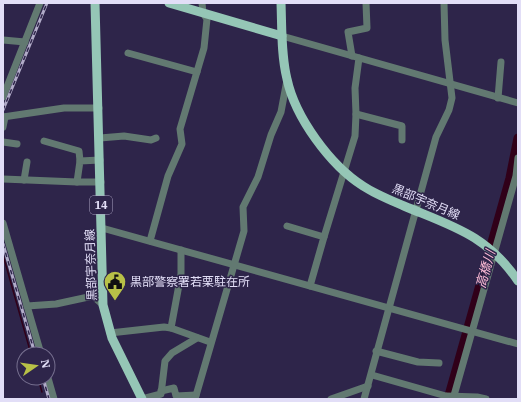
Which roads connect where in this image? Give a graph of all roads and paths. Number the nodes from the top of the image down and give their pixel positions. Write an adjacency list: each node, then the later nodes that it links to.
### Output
1 (40, 3): 11 (street)
2 (95, 3): 21 (main road, 黒部宇奈月線 / 14)
3 (169, 3): 8 (main road)
4 (202, 3): 8 (street)
5 (281, 3): 9 (main road, 黒部宇奈月線)
6 (366, 3): 13 (street)
7 (444, 3): 17 (street)
8 (203, 13): 9 (main road); 15 (street)
9 (282, 36): 13 (street); 16 (main road, 黒部宇奈月線)
10 (3, 40): 11 (street)
11 (25, 42): 18 (street)
12 (128, 53): 15 (street)
13 (356, 57): 17 (street); 22 (street)
14 (502, 62): 19 (street)
15 (197, 72): 45 (street)
16 (287, 80): 35 (main road, 黒部宇奈月線); 48 (street)
17 (451, 84): 19 (street); 40 (street)
18 (3, 96)
19 (498, 98): 20 (street)
20 (518, 103)
21 (99, 108): 23 (street); 25 (main road, 黒部宇奈月線 / 14)
22 (356, 114): 27 (street); 35 (street)
23 (4, 117): 24 (street)
24 (3, 127)
25 (100, 138): 26 (street); 32 (main road, 黒部宇奈月線 / 14)
26 (156, 138)
27 (402, 140)
28 (44, 141): 33 (street)
29 (3, 142): 30 (street)
30 (17, 144)
31 (518, 158): 47 (street)
32 (100, 160): 33 (street); 39 (main road, 黒部宇奈月線 / 14)
33 (80, 161): 38 (street)
34 (26, 162): 37 (street)
35 (344, 172): 40 (main road, 黒部宇奈月線); 44 (street)
36 (3, 179): 37 (street)
37 (24, 180): 38 (street)
38 (77, 182): 39 (street)
39 (101, 182): 43 (main road, 黒部宇奈月線 / 14)
40 (415, 210): 47 (main road, 黒部宇奈月線); 53 (street)
41 (3, 223): 52 (street)
42 (287, 226): 44 (street)
43 (102, 228): 45 (street); 51 (main road, 黒部宇奈月線 / 14)
44 (324, 237): 50 (street)
45 (150, 241): 46 (street)
46 (181, 250): 48 (street); 54 (street)
47 (494, 253): 49 (main road, 黒部宇奈月線); 55 (street)
48 (233, 264): 50 (street); 58 (street)
49 (518, 282)
50 (310, 286): 53 (street)
51 (103, 303): 52 (street); 56 (main road, 黒部宇奈月線 / 14)
52 (27, 306): 60 (street)
53 (388, 307): 55 (street); 61 (street)
54 (171, 328): 56 (street); 57 (street)
55 (472, 330): 59 (street); 68 (street)
56 (110, 333): 70 (main road, 黒部宇奈月線 / 14)
57 (197, 338): 58 (street); 66 (street)
58 (210, 342): 67 (street)
59 (518, 344)
60 (39, 346)
61 (376, 351): 62 (street); 63 (street)
62 (439, 363)
63 (372, 376): 65 (street); 68 (street)
64 (50, 386): 69 (street)
65 (368, 386): 71 (street); 72 (street)
66 (161, 391): 67 (street); 70 (street)
67 (195, 397)
68 (453, 398): 73 (street)
69 (54, 399)
70 (142, 399)
71 (331, 399)
72 (364, 399)
73 (486, 399)

